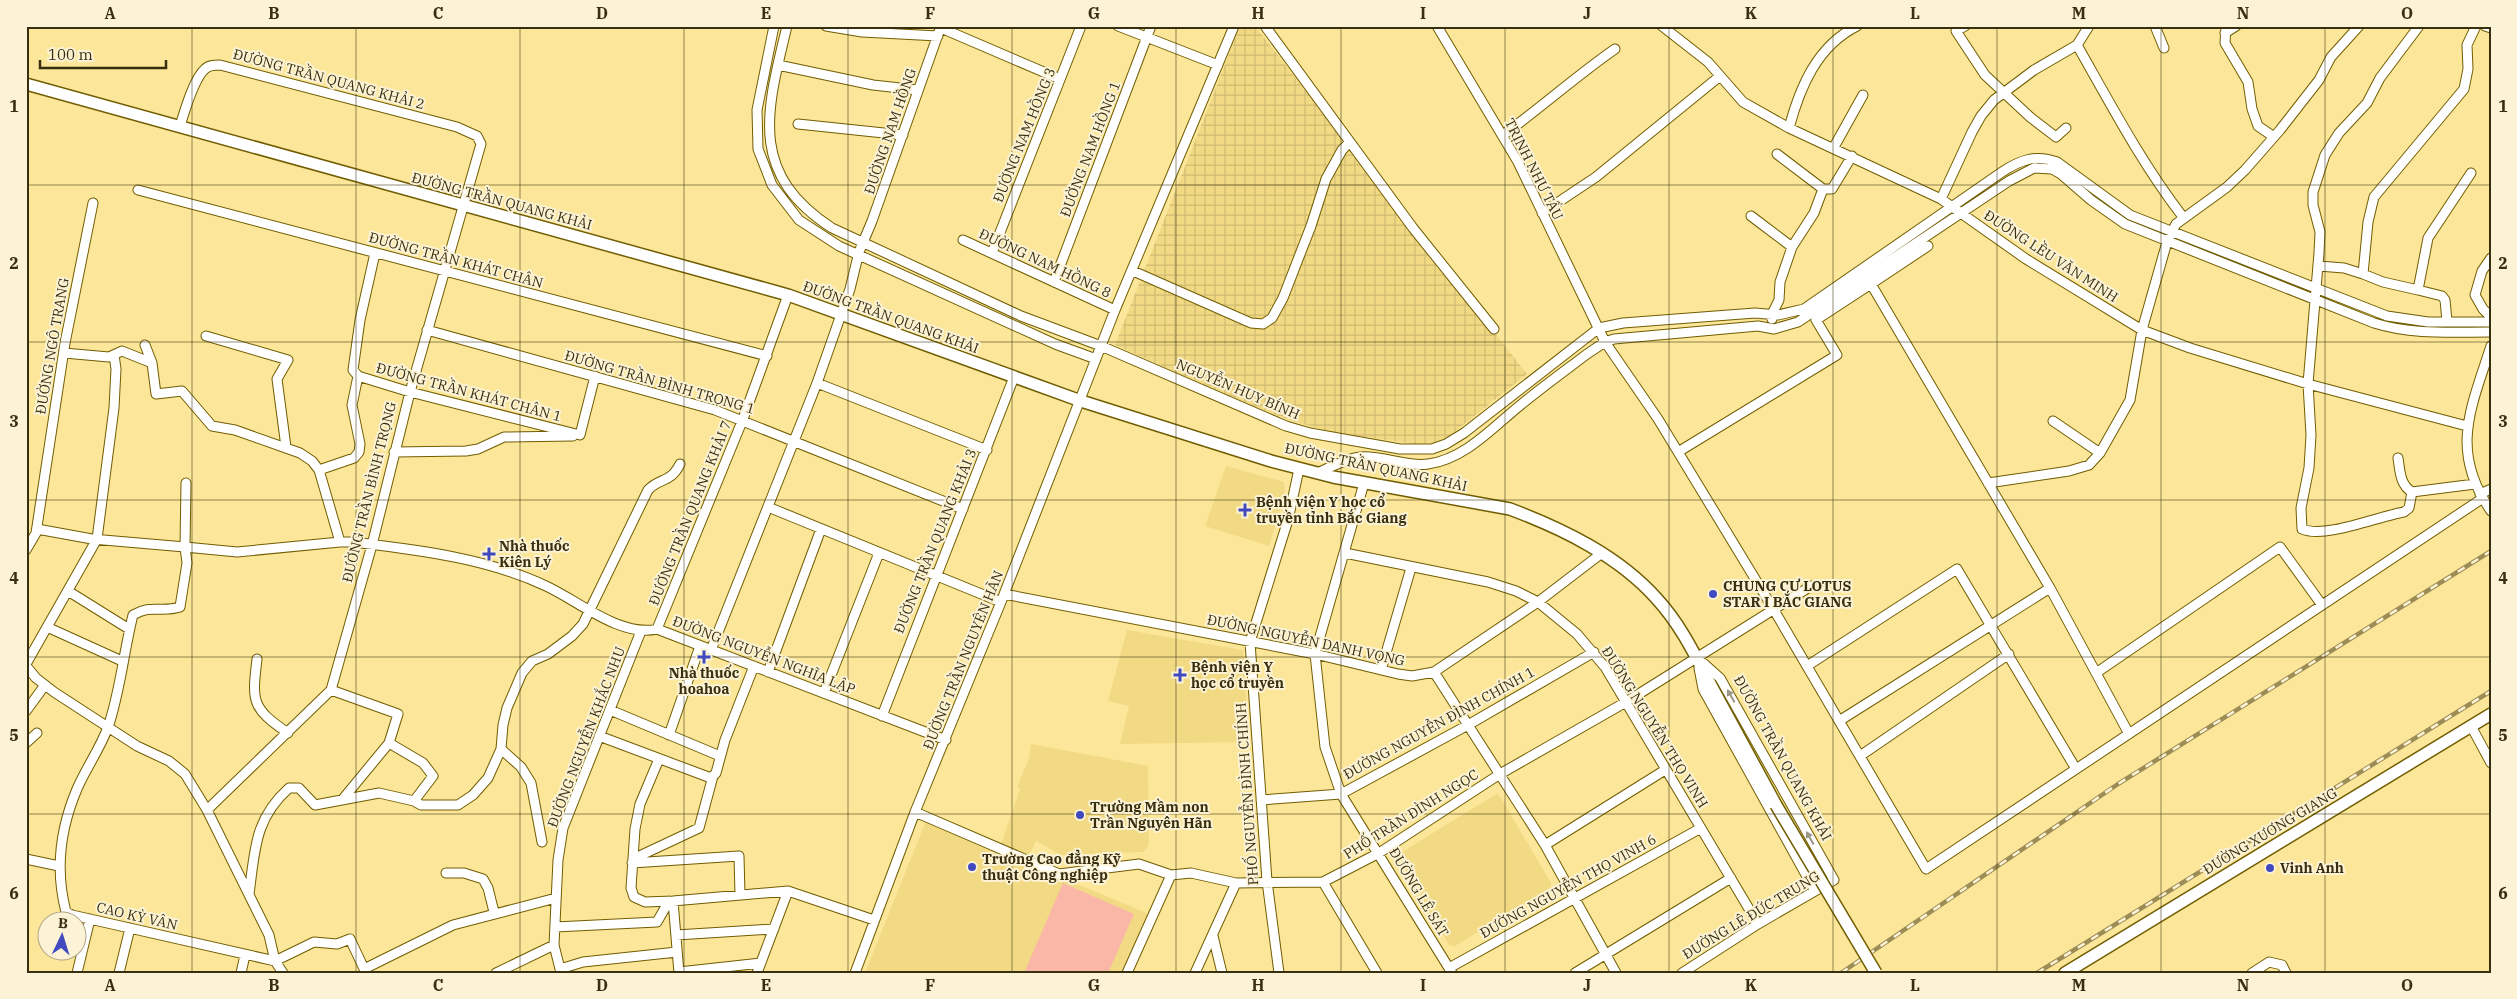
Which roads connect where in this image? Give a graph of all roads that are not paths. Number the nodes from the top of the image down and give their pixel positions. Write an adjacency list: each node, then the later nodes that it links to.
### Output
1 (774, 26): 61 (street)
2 (786, 26): 27 (street)
3 (826, 26): 21 (street)
4 (1081, 26): 30 (street, ĐƯỜNG NAM HỒNG 3)
5 (1118, 26): 23 (street)
6 (1151, 26): 23 (street, ĐƯỜNG NAM HỒNG 1)
7 (1234, 26): 28 (street, ĐƯỜNG TRẦN NGUYÊN HÃN)
8 (1265, 26): 43 (street)
9 (1437, 26): 40 (street, TRỊNH NHƯ TẤU)
10 (1662, 26): 29 (street, ĐƯỜNG LỀU VĂN MINH)
11 (1858, 26): 37 (street)
12 (1965, 26): 33 (street)
13 (2089, 26): 24 (street)
14 (2155, 26): 25 (street)
15 (2236, 26): 22 (street)
16 (2359, 26): 42 (street)
17 (2419, 26): 71 (street)
18 (2476, 26): 74 (street)
19 (2485, 26): 20 (street)
20 (2491, 28)
21 (940, 30): 30 (street); 32 (street, ĐƯỜNG NAM HỒNG)
22 (2225, 30): 42 (street)
23 (1146, 38): 28 (street); 76 (street, ĐƯỜNG NAM HỒNG 1)
24 (2077, 45): 33 (street); 59 (street)
25 (2164, 48)
26 (1615, 50): 40 (street)
27 (778, 65): 32 (street); 60 (street)
28 (1218, 65): 73 (street, ĐƯỜNG TRẦN NGUYÊN HÃN)
29 (1720, 76): 37 (street, ĐƯỜNG LỀU VĂN MINH); 56 (street)
30 (1060, 79): 69 (street, ĐƯỜNG NAM HỒNG 3)
31 (26, 84): 36 (main road, ĐƯỜNG TRẦN QUANG KHẢI)
32 (918, 90): 39 (street, ĐƯỜNG NAM HỒNG)
33 (2002, 93): 38 (street); 52 (street)
34 (1863, 95): 44 (street)
35 (798, 124): 39 (street)
36 (180, 126): 41 (street, ĐƯỜNG TRẦN QUANG KHẢI 2); 54 (main road, ĐƯỜNG TRẦN QUANG KHẢI)
37 (1789, 128): 44 (street, ĐƯỜNG LỀU VĂN MINH)
38 (2066, 128)
39 (903, 135): 67 (street, ĐƯỜNG NAM HỒNG)
40 (1503, 135): 56 (street, TRỊNH NHƯ TẤU)
41 (477, 136): 54 (street, ĐƯỜNG TRẦN BÌNH TRỌNG)
42 (2274, 137): 59 (street)
43 (1350, 142): 73 (street); 91 (street)
44 (1834, 148): 46 (street, ĐƯỜNG LỀU VĂN MINH)
45 (1777, 154): 49 (street)
46 (1852, 156): 49 (street); 52 (street, ĐƯỜNG LỀU VĂN MINH)
47 (2471, 174): 79 (street)
48 (2088, 184): 51 (street); 55 (street); 62 (street)
49 (1823, 189): 66 (street)
50 (138, 190): 68 (street, ĐƯỜNG TRẦN KHÁT CHÂN)
51 (2082, 192): 57 (street); 64 (street)
52 (1941, 199): 55 (street, ĐƯỜNG LỀU VĂN MINH)
53 (93, 203): 99 (street, ĐƯỜNG NGÔ TRANG)
54 (461, 206): 72 (street, ĐƯỜNG TRẦN BÌNH TRỌNG); 81 (main road, ĐƯỜNG TRẦN QUANG KHẢI)
55 (1951, 206): 57 (street, ĐƯỜNG LỀU VĂN MINH); 85 (street)
56 (1542, 213): 89 (street, TRỊNH NHƯ TẤU)
57 (1962, 213): 90 (street); 93 (street, ĐƯỜNG LỀU VĂN MINH)
58 (1751, 216): 66 (street)
59 (2183, 217): 62 (street)
60 (817, 219): 61 (street); 67 (street)
61 (811, 229): 67 (street)
62 (2172, 231): 64 (street); 75 (street)
63 (963, 240): 69 (street, ĐƯỜNG NAM HỒNG 8)
64 (2167, 242): 78 (street); 93 (street)
65 (1928, 246): 77 (street)
66 (1792, 247): 85 (street)
67 (861, 248): 84 (street, ĐƯỜNG NAM HỒNG); 100 (street); 100 (street)
68 (375, 253): 72 (street, ĐƯỜNG TRẦN KHÁT CHÂN); 104 (street, ĐƯỜNG TRẦN KHÁT CHÂN 1)
69 (992, 253): 76 (street, ĐƯỜNG NAM HỒNG 8)
70 (2490, 257): 86 (street)
71 (2319, 266): 74 (street); 80 (street)
72 (445, 271): 92 (street, ĐƯỜNG TRẦN BÌNH TRỌNG); 102 (street, ĐƯỜNG TRẦN KHÁT CHÂN)
73 (1133, 271): 83 (street, ĐƯỜNG TRẦN NGUYÊN HÃN)
74 (2363, 274): 79 (street)
75 (2289, 278): 78 (street); 80 (street)
76 (1054, 282): 83 (street, ĐƯỜNG NAM HỒNG 8)
77 (1871, 284): 119 (street); 128 (street)
78 (2286, 288): 82 (street)
79 (2418, 290): 87 (street)
80 (2317, 291): 82 (street); 87 (street)
81 (788, 295): 84 (main road, ĐƯỜNG TRẦN QUANG KHẢI); 102 (street, ĐƯỜNG TRẦN QUANG KHẢI 7)
82 (2315, 301): 94 (street); 108 (street)
83 (1115, 310): 100 (street, ĐƯỜNG TRẦN NGUYÊN HÃN)
84 (842, 313): 106 (main road, ĐƯỜNG TRẦN QUANG KHẢI); 107 (street, ĐƯỜNG NAM HỒNG)
85 (1771, 316): 89 (street); 90 (street)
86 (2491, 317)
87 (2448, 321): 88 (street)
88 (2491, 322)
89 (1599, 328): 96 (street, TRỊNH NHƯ TẤU); 100 (street, NGUYỄN HUY BÍNH)
90 (1774, 328): 96 (street)
91 (1494, 329)
92 (427, 330): 105 (street, ĐƯỜNG TRẦN BÌNH TRỌNG 1); 109 (street, ĐƯỜNG TRẦN BÌNH TRỌNG)
93 (2142, 330): 108 (street, ĐƯỜNG LỀU VĂN MINH); 120 (street)
94 (2491, 332)
95 (206, 336): 116 (street)
96 (1605, 342): 119 (street, TRỊNH NHƯ TẤU); 125 (street)
97 (145, 345): 103 (street)
98 (2491, 346): 113 (street)
99 (64, 353): 101 (street); 136 (street, ĐƯỜNG NGÔ TRANG)
100 (1099, 353): 110 (street, ĐƯỜNG TRẦN NGUYÊN HÃN)
101 (114, 355): 103 (street); 138 (street)
102 (767, 356): 111 (street, ĐƯỜNG TRẦN QUANG KHẢI 7)
103 (152, 363): 116 (street)
104 (358, 376): 109 (street, ĐƯỜNG TRẦN KHÁT CHÂN 1); 124 (street)
105 (595, 376): 111 (street, ĐƯỜNG TRẦN BÌNH TRỌNG 1); 114 (street)
106 (1014, 377): 110 (main road, ĐƯỜNG TRẦN QUANG KHẢI); 117 (street, ĐƯỜNG TRẦN QUANG KHẢI 3)
107 (817, 384): 115 (street, ĐƯỜNG NAM HỒNG); 117 (street)
108 (2308, 384): 113 (street, ĐƯỜNG LỀU VĂN MINH); 131 (street)
109 (410, 392): 114 (street, ĐƯỜNG TRẦN KHÁT CHÂN 1); 118 (street, ĐƯỜNG TRẦN BÌNH TRỌNG)
110 (1081, 401): 123 (main road, ĐƯỜNG TRẦN QUANG KHẢI); 151 (street, ĐƯỜNG TRẦN NGUYÊN HÃN)
111 (743, 419): 115 (street, ĐƯỜNG TRẦN BÌNH TRỌNG 1); 159 (street, ĐƯỜNG TRẦN QUANG KHẢI 7)
112 (2053, 421): 120 (street)
113 (2467, 426): 129 (street)
114 (580, 435): 118 (street)
115 (796, 440): 133 (street, ĐƯỜNG NAM HỒNG); 134 (street, ĐƯỜNG TRẦN BÌNH TRỌNG 1)
116 (286, 447): 124 (street)
117 (987, 450): 134 (street, ĐƯỜNG TRẦN QUANG KHẢI 3)
118 (394, 452): 140 (street, ĐƯỜNG TRẦN BÌNH TRỌNG)
119 (1678, 452): 154 (street, TRỊNH NHƯ TẤU)
120 (2100, 453): 128 (street)
121 (2398, 458): 131 (street)
122 (680, 464): 155 (street)
123 (1299, 469): 125 (main road, ĐƯỜNG TRẦN QUANG KHẢI); 161 (street, PHỐ NGUYỄN ĐÌNH CHÍNH)
124 (319, 470): 139 (street)
125 (1317, 473): 127 (main road, ĐƯỜNG TRẦN QUANG KHẢI)
126 (186, 483): 141 (street)
127 (1364, 483): 144 (street, ĐƯỜNG LÊ SÁT); 145 (main road, ĐƯỜNG TRẦN QUANG KHẢI)
128 (1988, 483): 149 (street)
129 (2474, 484): 131 (street); 132 (street)
130 (2491, 489): 132 (street)
131 (2412, 492)
132 (2481, 496): 135 (street); 153 (street)
133 (768, 507): 137 (street, ĐƯỜNG NGUYỄN DANH VỌNG); 163 (street, ĐƯỜNG NAM HỒNG)
134 (963, 509): 147 (street, ĐƯỜNG TRẦN QUANG KHẢI 3)
135 (2491, 511)
136 (37, 529): 138 (street, ĐƯỜNG NGUYỄN NGHĨA LẬP); 142 (street, ĐƯỜNG NGÔ TRANG)
137 (821, 529): 143 (street, ĐƯỜNG NGUYỄN DANH VỌNG); 174 (street)
138 (97, 539): 141 (street, ĐƯỜNG NGUYỄN NGHĨA LẬP); 150 (street)
139 (340, 542): 140 (street, ĐƯỜNG NGUYỄN NGHĨA LẬP); 141 (street, ĐƯỜNG NGUYỄN NGHĨA LẬP)
140 (372, 545): 155 (street, ĐƯỜNG NGUYỄN NGHĨA LẬP); 178 (street, ĐƯỜNG TRẦN BÌNH TRỌNG)
141 (185, 547): 158 (street, CAO KỲ VÂN)
142 (26, 550)
143 (879, 553): 147 (street, ĐƯỜNG NGUYỄN DANH VỌNG); 179 (street)
144 (1345, 553): 146 (street, ĐƯỜNG NGUYỄN THỌ VINH); 165 (street, ĐƯỜNG LÊ SÁT)
145 (1602, 553): 152 (street); 167 (main road, ĐƯỜNG TRẦN QUANG KHẢI)
146 (1411, 568): 152 (street, ĐƯỜNG NGUYỄN THỌ VINH); 173 (street)
147 (935, 576): 151 (street, ĐƯỜNG NGUYỄN DANH VỌNG); 184 (street, ĐƯỜNG TRẦN QUANG KHẢI 3)
148 (1811, 586): 154 (street, PHỐ TRẦN ĐÌNH NGỌC)
149 (2050, 588): 156 (street); 176 (street)
150 (68, 591): 157 (street); 158 (street)
151 (1003, 598): 161 (street, ĐƯỜNG NGUYỄN DANH VỌNG); 194 (street, ĐƯỜNG TRẦN NGUYÊN HÃN)
152 (1538, 602): 164 (street, ĐƯỜNG NGUYỄN THỌ VINH); 175 (street)
153 (2322, 605): 176 (street); 192 (street)
154 (1774, 610): 167 (street, PHỐ TRẦN ĐÌNH NGỌC); 172 (street, TRỊNH NHƯ TẤU)
155 (591, 611): 160 (street, ĐƯỜNG NGUYỄN NGHĨA LẬP); 197 (street)
156 (1992, 624): 166 (street); 172 (street); 185 (street)
157 (47, 627): 169 (street); 170 (street)
158 (130, 629): 169 (street, CAO KỲ VÂN)
159 (657, 629): 160 (street, ĐƯỜNG NGUYỄN NGHĨA LẬP); 162 (street, ĐƯỜNG NGUYỄN NGHĨA LẬP)
160 (641, 631): 181 (street, ĐƯỜNG NGUYỄN KHẮC NHU)
161 (1250, 642): 165 (street, ĐƯỜNG NGUYỄN DANH VỌNG); 208 (street, PHỐ NGUYỄN ĐÌNH CHÍNH)
162 (700, 646): 163 (street, ĐƯỜNG NGUYỄN NGHĨA LẬP); 191 (street)
163 (711, 650): 171 (street, ĐƯỜNG NGUYỄN NGHĨA LẬP)
164 (1594, 652): 180 (street, ĐƯỜNG NGUYỄN THỌ VINH); 186 (street, ĐƯỜNG NGUYỄN ĐÌNH CHÍNH 1)
165 (1315, 654): 173 (street, ĐƯỜNG NGUYỄN DANH VỌNG); 206 (street, ĐƯỜNG LÊ SÁT)
166 (2009, 654): 199 (street); 202 (street)
167 (1696, 658): 180 (street, PHỐ TRẦN ĐÌNH NGỌC); 222 (street, ĐƯỜNG TRẦN QUANG KHẢI, one-way to 167); 227 (street, ĐƯỜNG TRẦN QUANG KHẢI); 267 (main road, bridge)
168 (258, 659): 190 (street)
169 (122, 661): 188 (street, CAO KỲ VÂN)
170 (26, 665): 177 (street)
171 (754, 666): 174 (street, ĐƯỜNG NGUYỄN NGHĨA LẬP); 198 (street)
172 (1807, 666): 185 (street, TRỊNH NHƯ TẤU)
173 (1381, 670): 175 (street, ĐƯỜNG NGUYỄN DANH VỌNG)
174 (768, 672): 179 (street, ĐƯỜNG NGUYỄN NGHĨA LẬP)
175 (1434, 672): 186 (street)
176 (2096, 673): 192 (street)
177 (45, 685): 182 (street); 188 (street)
178 (331, 690): 190 (street, ĐƯỜNG TRẦN BÌNH TRỌNG); 196 (street)
179 (824, 693): 184 (street, ĐƯỜNG NGUYỄN NGHĨA LẬP)
180 (1626, 702): 203 (street, ĐƯỜNG NGUYỄN THỌ VINH); 204 (street, PHỐ TRẦN ĐÌNH NGỌC)
181 (610, 710): 191 (street); 193 (street, ĐƯỜNG NGUYỄN KHẮC NHU)
182 (26, 711)
183 (2491, 714): 187 (main road, ĐƯỜNG XƯƠNG GIANG)
184 (882, 716): 194 (street, ĐƯỜNG NGUYỄN NGHĨA LẬP)
185 (1839, 720): 199 (street, TRỊNH NHƯ TẤU)
186 (1468, 725): 204 (street); 206 (street, ĐƯỜNG NGUYỄN ĐÌNH CHÍNH 1)
187 (2471, 726): 201 (street); 268 (main road, ĐƯỜNG XƯƠNG GIANG)
188 (108, 727): 210 (street); 218 (street, CAO KỲ VÂN)
189 (37, 733): 195 (street)
190 (288, 733): 210 (street, ĐƯỜNG TRẦN BÌNH TRỌNG)
191 (669, 734): 198 (street)
192 (2129, 734): 202 (street)
193 (599, 736): 200 (street); 230 (street, ĐƯỜNG NGUYỄN KHẮC NHU)
194 (946, 740): 211 (street, ĐƯỜNG TRẦN NGUYÊN HÃN)
195 (26, 743)
196 (389, 743): 207 (street); 209 (street)
197 (501, 749): 209 (street); 213 (street)
198 (720, 756): 205 (street)
199 (1860, 756): 202 (street, TRỊNH NHƯ TẤU)
200 (659, 759): 205 (street); 217 (street)
201 (2491, 762)
202 (2076, 769)
203 (1665, 770): 212 (street, ĐƯỜNG NGUYỄN THỌ VINH); 214 (street)
204 (1500, 774): 214 (street); 215 (street, PHỐ TRẦN ĐÌNH NGỌC)
205 (713, 776): 217 (street)
206 (1341, 794): 208 (street, ĐƯỜNG NGUYỄN ĐÌNH CHÍNH 1); 215 (street, ĐƯỜNG LÊ SÁT)
207 (342, 800): 209 (street); 228 (street)
208 (1261, 800): 223 (street, PHỐ NGUYỄN ĐÌNH CHÍNH)
209 (414, 801)
210 (206, 810): 228 (street)
211 (915, 812): 220 (street, PHỐ TRẦN ĐÌNH NGỌC); 235 (street, ĐƯỜNG TRẦN NGUYÊN HÃN)
212 (1701, 828): 221 (street, ĐƯỜNG NGUYỄN THỌ VINH); 231 (street, ĐƯỜNG NGUYỄN THỌ VINH 6)
213 (542, 842)
214 (1545, 845): 231 (street)
215 (1379, 853): 224 (street, PHỐ TRẦN ĐÌNH NGỌC); 250 (street, ĐƯỜNG LÊ SÁT)
216 (26, 859): 218 (street)
217 (632, 861): 229 (street); 232 (street)
218 (59, 866): 234 (street, CAO KỲ VÂN)
219 (446, 873): 233 (street)
220 (1171, 875): 225 (street, PHỐ TRẦN ĐÌNH NGỌC); 259 (street)
221 (1731, 878): 236 (street, ĐƯỜNG NGUYỄN THỌ VINH); 244 (street)
222 (1834, 880): 227 (street, ĐƯỜNG LÊ ĐỨC TRUNG)
223 (1267, 881): 224 (street, PHỐ TRẦN ĐÌNH NGỌC); 225 (street, PHỐ TRẦN ĐÌNH NGỌC); 262 (street, PHỐ NGUYỄN ĐÌNH CHÍNH)
224 (1323, 882): 263 (street)
225 (1236, 883): 241 (street)
226 (788, 891): 229 (street); 235 (street); 239 (street)
227 (1815, 891): 236 (street, ĐƯỜNG LÊ ĐỨC TRUNG)
228 (249, 894): 246 (street)
229 (740, 895): 232 (street)
230 (556, 898): 233 (street); 237 (street, ĐƯỜNG NGUYỄN KHẮC NHU)
231 (1576, 898): 244 (street); 250 (street, ĐƯỜNG NGUYỄN THỌ VINH 6)
232 (671, 901): 237 (street); 240 (street)
233 (494, 912): 248 (street)
234 (90, 919): 238 (street, CAO KỲ VÂN); 252 (street)
235 (874, 920): 258 (street, ĐƯỜNG TRẦN NGUYÊN HÃN)
236 (1758, 924): 266 (street, ĐƯỜNG LÊ ĐỨC TRUNG)
237 (555, 927): 242 (street, ĐƯỜNG NGUYỄN KHẮC NHU)
238 (130, 928): 245 (street, CAO KỲ VÂN); 253 (street)
239 (774, 929): 240 (street); 247 (street)
240 (676, 935): 243 (street)
241 (1213, 936): 260 (street); 261 (street)
242 (554, 945): 249 (street, ĐƯỜNG NGUYỄN KHẮC NHU); 256 (street)
243 (677, 952): 249 (street); 251 (street)
244 (1606, 954): 264 (street); 265 (street)
245 (245, 955): 246 (street, CAO KỲ VÂN); 254 (street)
246 (275, 961): 248 (street); 255 (street)
247 (761, 963): 251 (street); 257 (street)
248 (365, 971)
249 (561, 971)
250 (1450, 971)
251 (679, 972)
252 (77, 973)
253 (119, 973)
254 (241, 973)
255 (283, 973)
256 (496, 973)
257 (757, 973)
258 (855, 973)
259 (1127, 973)
260 (1195, 973)
261 (1222, 973)
262 (1279, 973)
263 (1377, 973)
264 (1575, 973)
265 (1616, 973)
266 (1682, 973)
267 (1876, 973)
268 (2065, 973)
269 (2252, 973): 270 (street)
270 (2286, 973)

